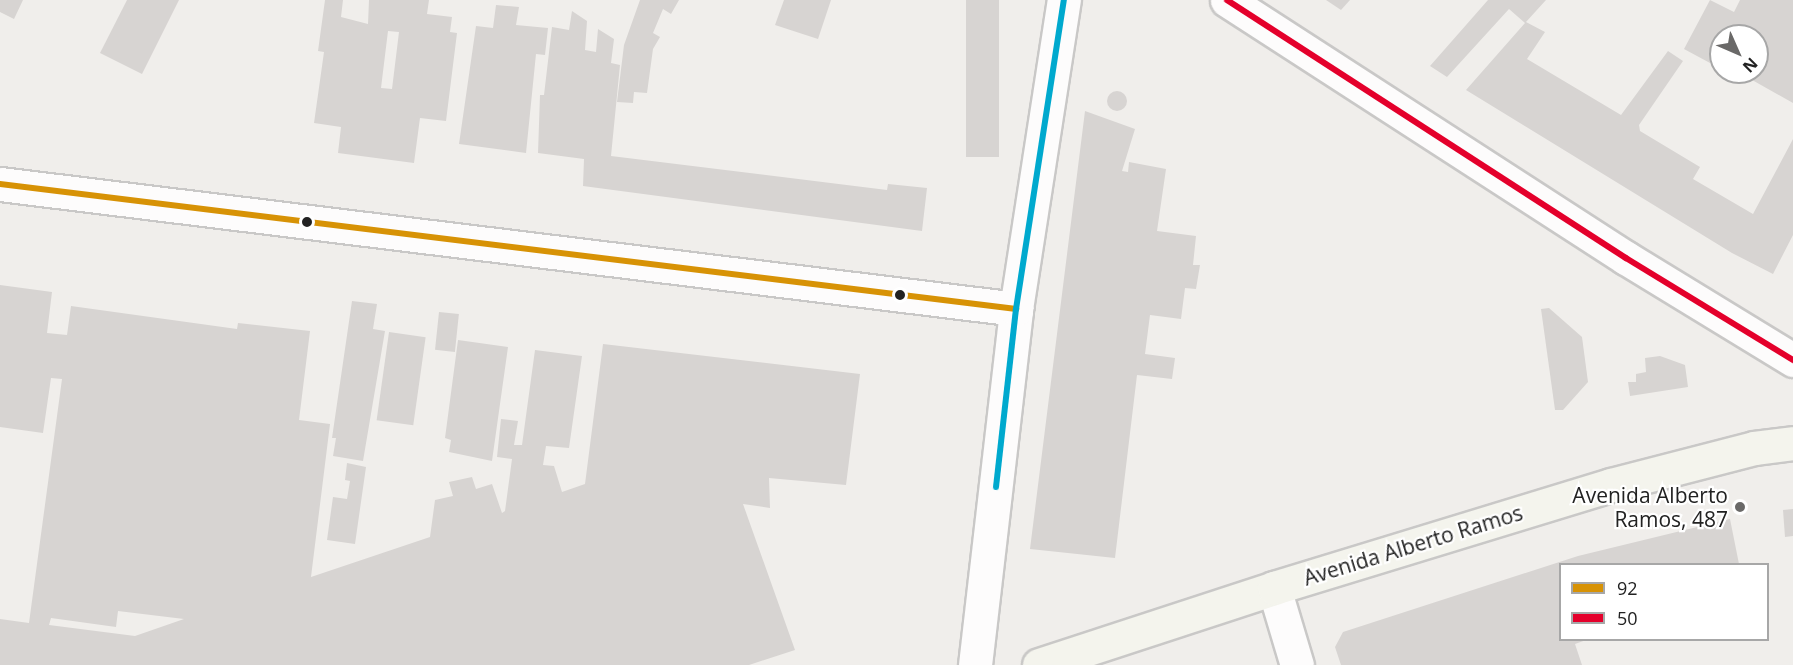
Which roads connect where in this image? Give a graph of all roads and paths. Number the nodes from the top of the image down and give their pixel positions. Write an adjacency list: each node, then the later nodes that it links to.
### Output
1 (1064, 0): 4 (street)
2 (1227, 0): 5 (street)
3 (0, 184): 4 (street)
4 (1016, 309): 8 (street)
5 (1793, 360)
6 (1793, 443): 7 (main road, Avenida Alberto Ramos)
7 (1274, 588): 9 (main road, Avenida Alberto Ramos); 10 (street)
8 (975, 665)
9 (1039, 665)
10 (1296, 665)

